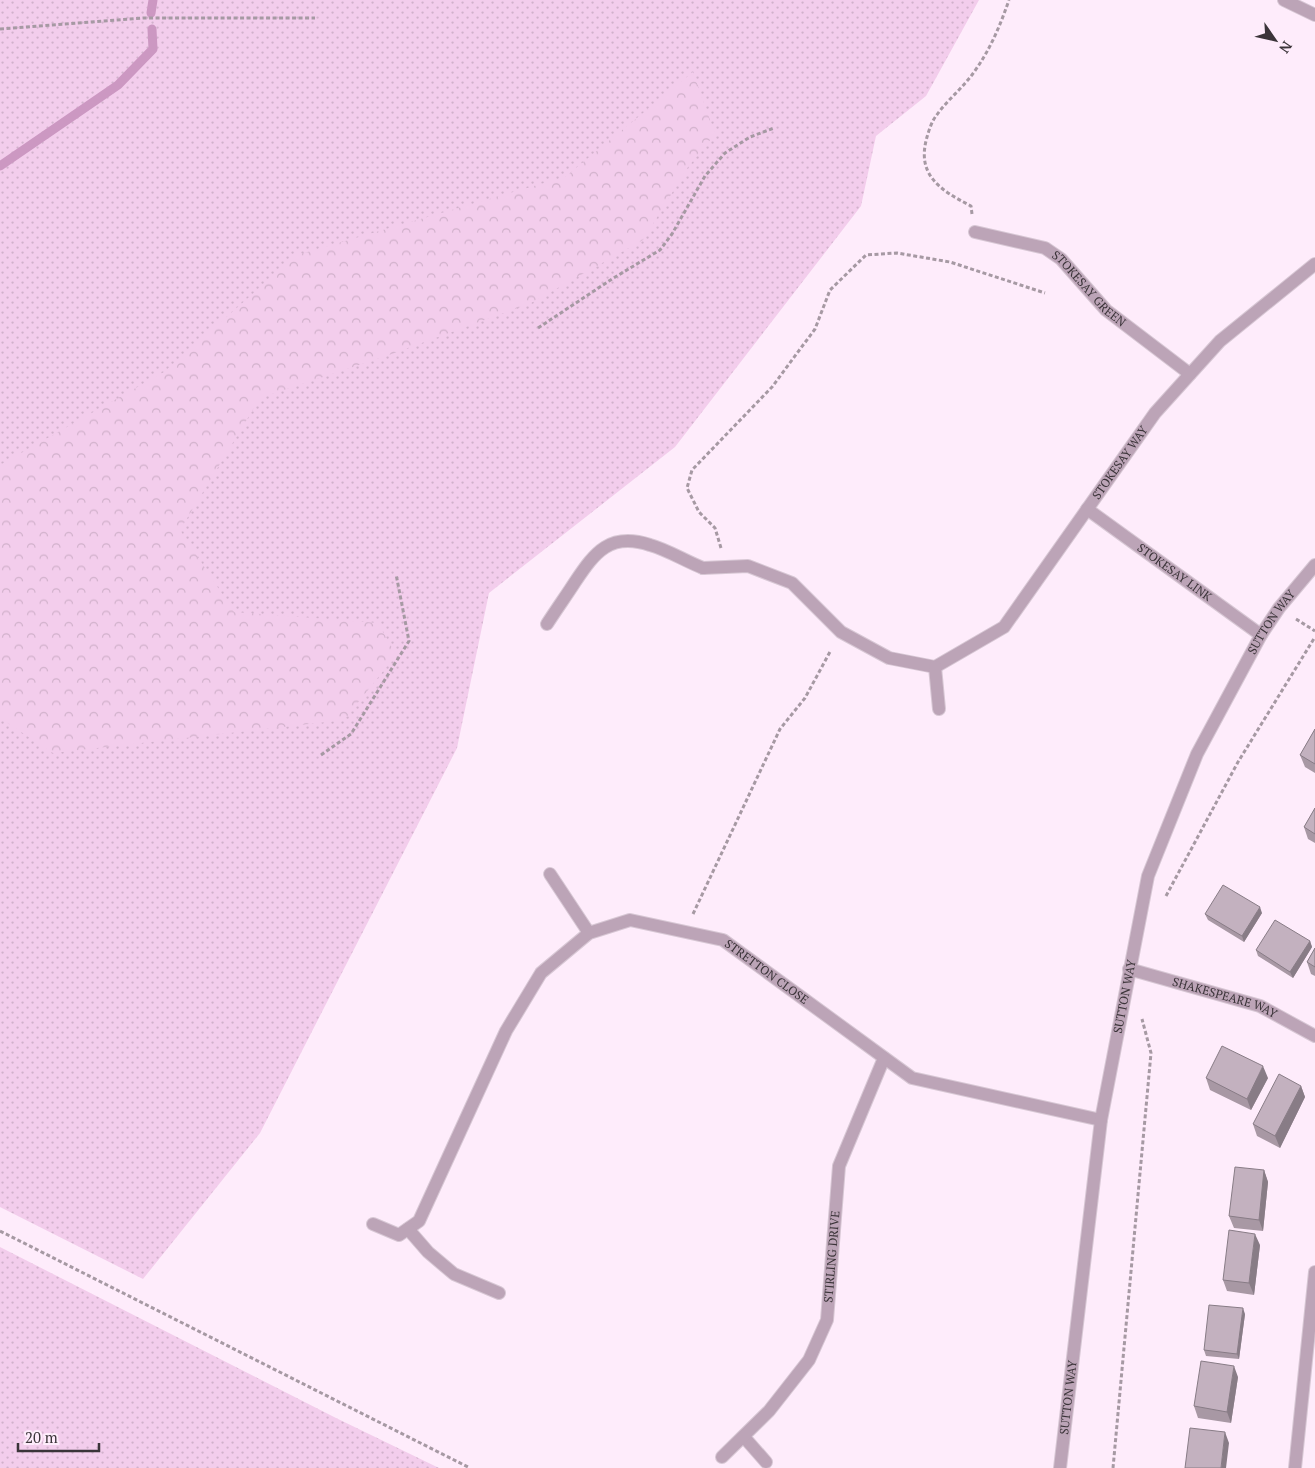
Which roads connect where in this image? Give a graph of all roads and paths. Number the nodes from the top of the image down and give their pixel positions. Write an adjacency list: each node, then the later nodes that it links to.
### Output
1 (1009, 0): 7 (path)
2 (1284, 0): 3 (street)
3 (1315, 15)
4 (314, 18): 5 (path)
5 (0, 29)
6 (774, 128): 10 (path)
7 (975, 232): 11 (street, STOKESAY GREEN)
8 (1315, 264): 11 (street, STOKESAY WAY)
9 (1045, 293): 14 (path)
10 (538, 328)
11 (1190, 374): 12 (street, STOKESAY WAY)
12 (1087, 509): 18 (street, STOKESAY LINK); 20 (street, STOKESAY WAY)
13 (1315, 566): 18 (street, SUTTON WAY)
14 (728, 567): 16 (street); 17 (street)
15 (396, 574): 22 (path)
16 (547, 624)
17 (842, 632): 20 (street); 25 (path)
18 (1261, 634): 27 (street, SUTTON WAY)
19 (1315, 637): 24 (path)
20 (935, 667): 21 (street)
21 (939, 709)
22 (321, 755)
23 (550, 874): 26 (street)
24 (1163, 903)
25 (684, 932): 26 (street, STRETTON CLOSE); 30 (street, STRETTON CLOSE)
26 (589, 933): 33 (street, STRETTON CLOSE)
27 (1129, 969): 29 (street, SHAKESPEARE WAY); 31 (street, SUTTON WAY)
28 (1141, 1016): 43 (path)
29 (1315, 1036)
30 (884, 1058): 31 (street, STRETTON CLOSE); 38 (street, STIRLING DRIVE)
31 (1101, 1120): 42 (street, SUTTON WAY)
32 (373, 1224): 33 (street)
33 (408, 1229): 36 (street)
34 (0, 1231): 41 (path)
35 (1315, 1272): 37 (street)
36 (498, 1294)
37 (1311, 1362): 44 (street)
38 (744, 1436): 39 (street, STIRLING DRIVE); 40 (street)
39 (722, 1457)
40 (766, 1462)
41 (470, 1468)
42 (1060, 1468)
43 (1113, 1468)
44 (1295, 1468)

